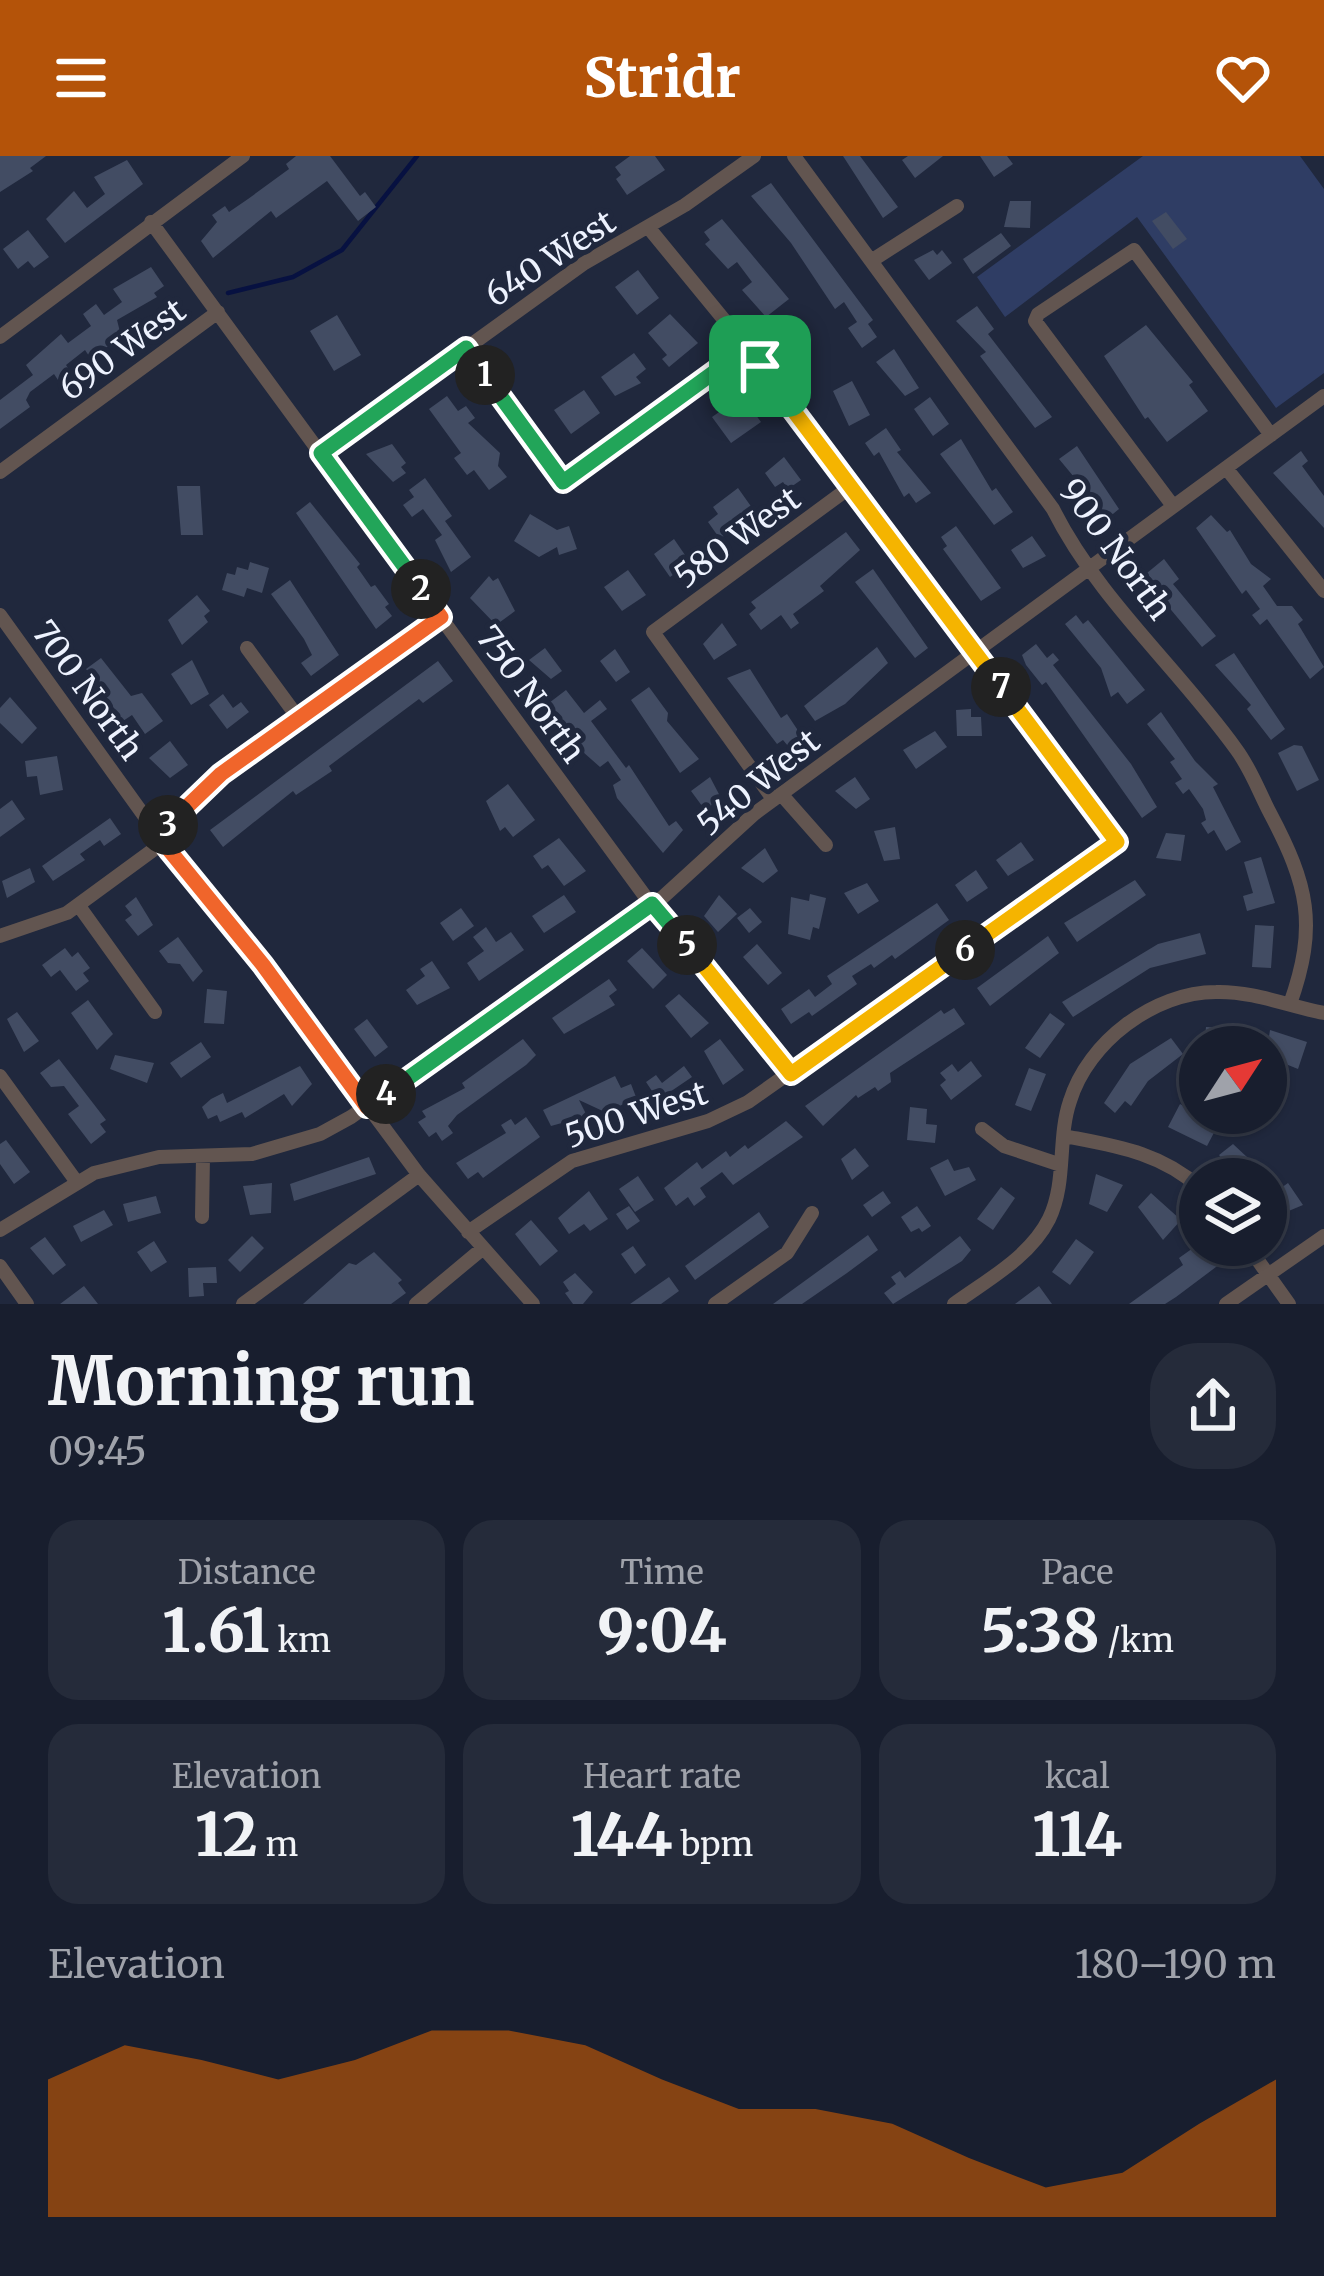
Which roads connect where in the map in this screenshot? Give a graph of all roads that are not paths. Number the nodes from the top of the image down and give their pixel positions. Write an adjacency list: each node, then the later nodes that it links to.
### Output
1 (242, 156): 5 (street)
2 (754, 156): 6 (street, 640 West)
3 (794, 156): 7 (street, 900 North)
4 (957, 206): 7 (street)
5 (151, 222): 8 (street, 750 North); 9 (street)
6 (649, 227): 10 (street, 640 West); 11 (street)
7 (871, 261): 19 (street, 900 North)
8 (218, 312): 14 (street, 750 North); 16 (street, 690 West)
9 (0, 337)
10 (466, 348): 11 (street); 14 (street, 640 West)
11 (746, 349): 17 (street)
12 (1324, 395): 13 (street, 540 West)
13 (1271, 435): 15 (street, 540 West); 18 (street)
14 (321, 453): 22 (street, 750 North)
15 (1226, 468): 18 (street, 540 West); 20 (street)
16 (0, 472)
17 (853, 485): 24 (street); 26 (street, 580 West)
18 (1173, 506): 19 (street, 540 West)
19 (1089, 568): 24 (street, 540 West); 32 (street, 900 North)
20 (1324, 591)
21 (0, 615): 27 (street, 700 North)
22 (441, 617): 25 (street); 29 (street, 750 North)
23 (247, 648): 25 (street)
24 (975, 652): 26 (street, 540 West); 35 (street, 500 West)
25 (299, 719): 27 (street)
26 (777, 797): 28 (street); 29 (street, 540 West)
27 (161, 839): 30 (street); 37 (street, 700 North)
28 (826, 845)
29 (652, 904): 35 (street, 750 North); 37 (street, 540 West)
30 (79, 906): 31 (street); 33 (street)
31 (0, 936)
32 (1290, 1004): 34 (street); 39 (street)
33 (154, 1012)
34 (1324, 1013)
35 (791, 1074): 48 (street, 500 West)
36 (0, 1076): 44 (street)
37 (367, 1107): 40 (street, 540 West); 43 (street, 700 North)
38 (982, 1130): 41 (street)
39 (1064, 1136): 41 (street); 42 (street)
40 (203, 1157): 44 (street, 540 West); 46 (street)
41 (1061, 1165): 59 (street)
42 (1179, 1172)
43 (419, 1175): 48 (street, 700 North); 55 (street)
44 (76, 1181): 47 (street, 540 West)
45 (812, 1213): 58 (street)
46 (202, 1217)
47 (0, 1231)
48 (468, 1232): 50 (street, 700 North)
49 (1324, 1236): 53 (street)
50 (482, 1249): 56 (street); 57 (street, 700 North)
51 (0, 1266): 54 (street)
52 (1262, 1266): 53 (street)
53 (1268, 1274): 60 (street); 61 (street)
54 (27, 1304)
55 (243, 1304)
56 (416, 1304)
57 (533, 1304)
58 (716, 1304)
59 (954, 1304)
60 (1226, 1304)
61 (1289, 1304)

